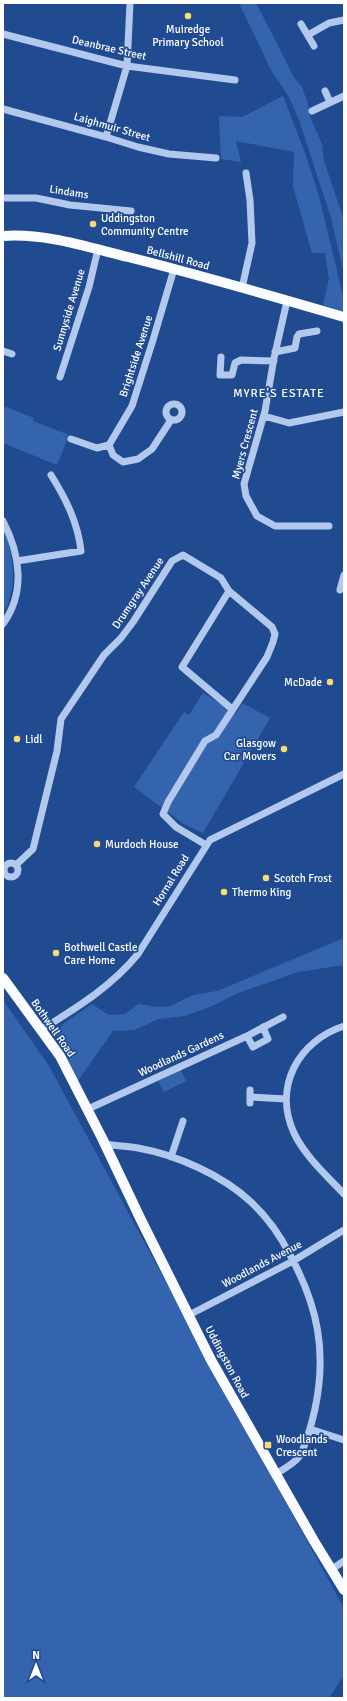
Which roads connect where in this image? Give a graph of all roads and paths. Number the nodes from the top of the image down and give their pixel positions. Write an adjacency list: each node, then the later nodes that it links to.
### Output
1 (130, 3): 7 (street)
2 (344, 20): 5 (street)
3 (302, 24): 5 (street)
4 (3, 34): 7 (street, Deanbrae Street)
5 (308, 34): 6 (street)
6 (314, 46)
7 (127, 66): 8 (street, Deanbrae Street); 14 (street)
8 (236, 80)
9 (325, 92): 11 (street)
10 (344, 96): 11 (street)
11 (330, 102): 13 (street)
12 (3, 109): 14 (street, Laighmuir Street)
13 (312, 110)
14 (106, 137): 15 (street, Laighmuir Street)
15 (216, 158)
16 (246, 173): 22 (street)
17 (3, 198): 18 (street, Lindams)
18 (131, 211)
19 (3, 236): 20 (main road, Bellshill Road)
20 (98, 248): 21 (main road, Bellshill Road); 31 (street, Sunnyside Avenue)
21 (174, 269): 22 (main road, Bellshill Road); 36 (street, Brightside Avenue)
22 (242, 288): 23 (main road, Bellshill Road)
23 (288, 301): 24 (main road, Bellshill Road); 27 (street, Myers Crescent)
24 (344, 317)
25 (317, 331): 27 (street)
26 (3, 351): 28 (street)
27 (275, 352): 30 (street, Myers Crescent)
28 (12, 354)
29 (221, 357): 30 (street)
30 (274, 361): 33 (street, Myers Crescent)
31 (60, 377)
32 (344, 412): 33 (street)
33 (264, 416): 39 (street, Myers Crescent)
34 (171, 420): 36 (street)
35 (71, 439): 36 (street)
36 (110, 445)
37 (51, 475): 40 (street)
38 (3, 521): 40 (street)
39 (330, 526)
40 (17, 560): 44 (street)
41 (344, 575): 42 (street)
42 (340, 590)
43 (229, 591): 45 (street, Drumgray Avenue); 45 (street); 48 (street, Drumgray Avenue)
44 (3, 624)
45 (232, 709): 47 (street, Drumgray Avenue)
46 (344, 774): 47 (street, Hornal Road)
47 (206, 845): 53 (street, Hornal Road)
48 (4, 875)
49 (3, 978): 53 (main road, Bothwell Road)
50 (283, 1017): 52 (street, Woodlands Gardens)
51 (344, 1026): 56 (street)
52 (263, 1028): 54 (street, Woodlands Gardens); 54 (street)
53 (41, 1030): 57 (main road, Bothwell Road)
54 (247, 1036): 57 (street, Woodlands Gardens)
55 (250, 1096): 56 (street)
56 (286, 1099): 61 (street)
57 (88, 1109): 59 (main road, Bothwell Road)
58 (183, 1122): 60 (street)
59 (104, 1141): 60 (street); 64 (main road, Uddingston Road)
60 (171, 1157): 63 (street)
61 (344, 1194)
62 (344, 1230): 63 (street, Woodlands Avenue)
63 (293, 1260): 64 (street, Woodlands Avenue); 65 (street)
64 (188, 1315): 67 (main road, Uddingston Road)
65 (310, 1429): 66 (street); 67 (street)
66 (344, 1440)
67 (276, 1474): 69 (main road, Uddingston Road)
68 (344, 1561): 69 (street)
69 (332, 1569): 70 (main road, Uddingston Road)
70 (344, 1590)

